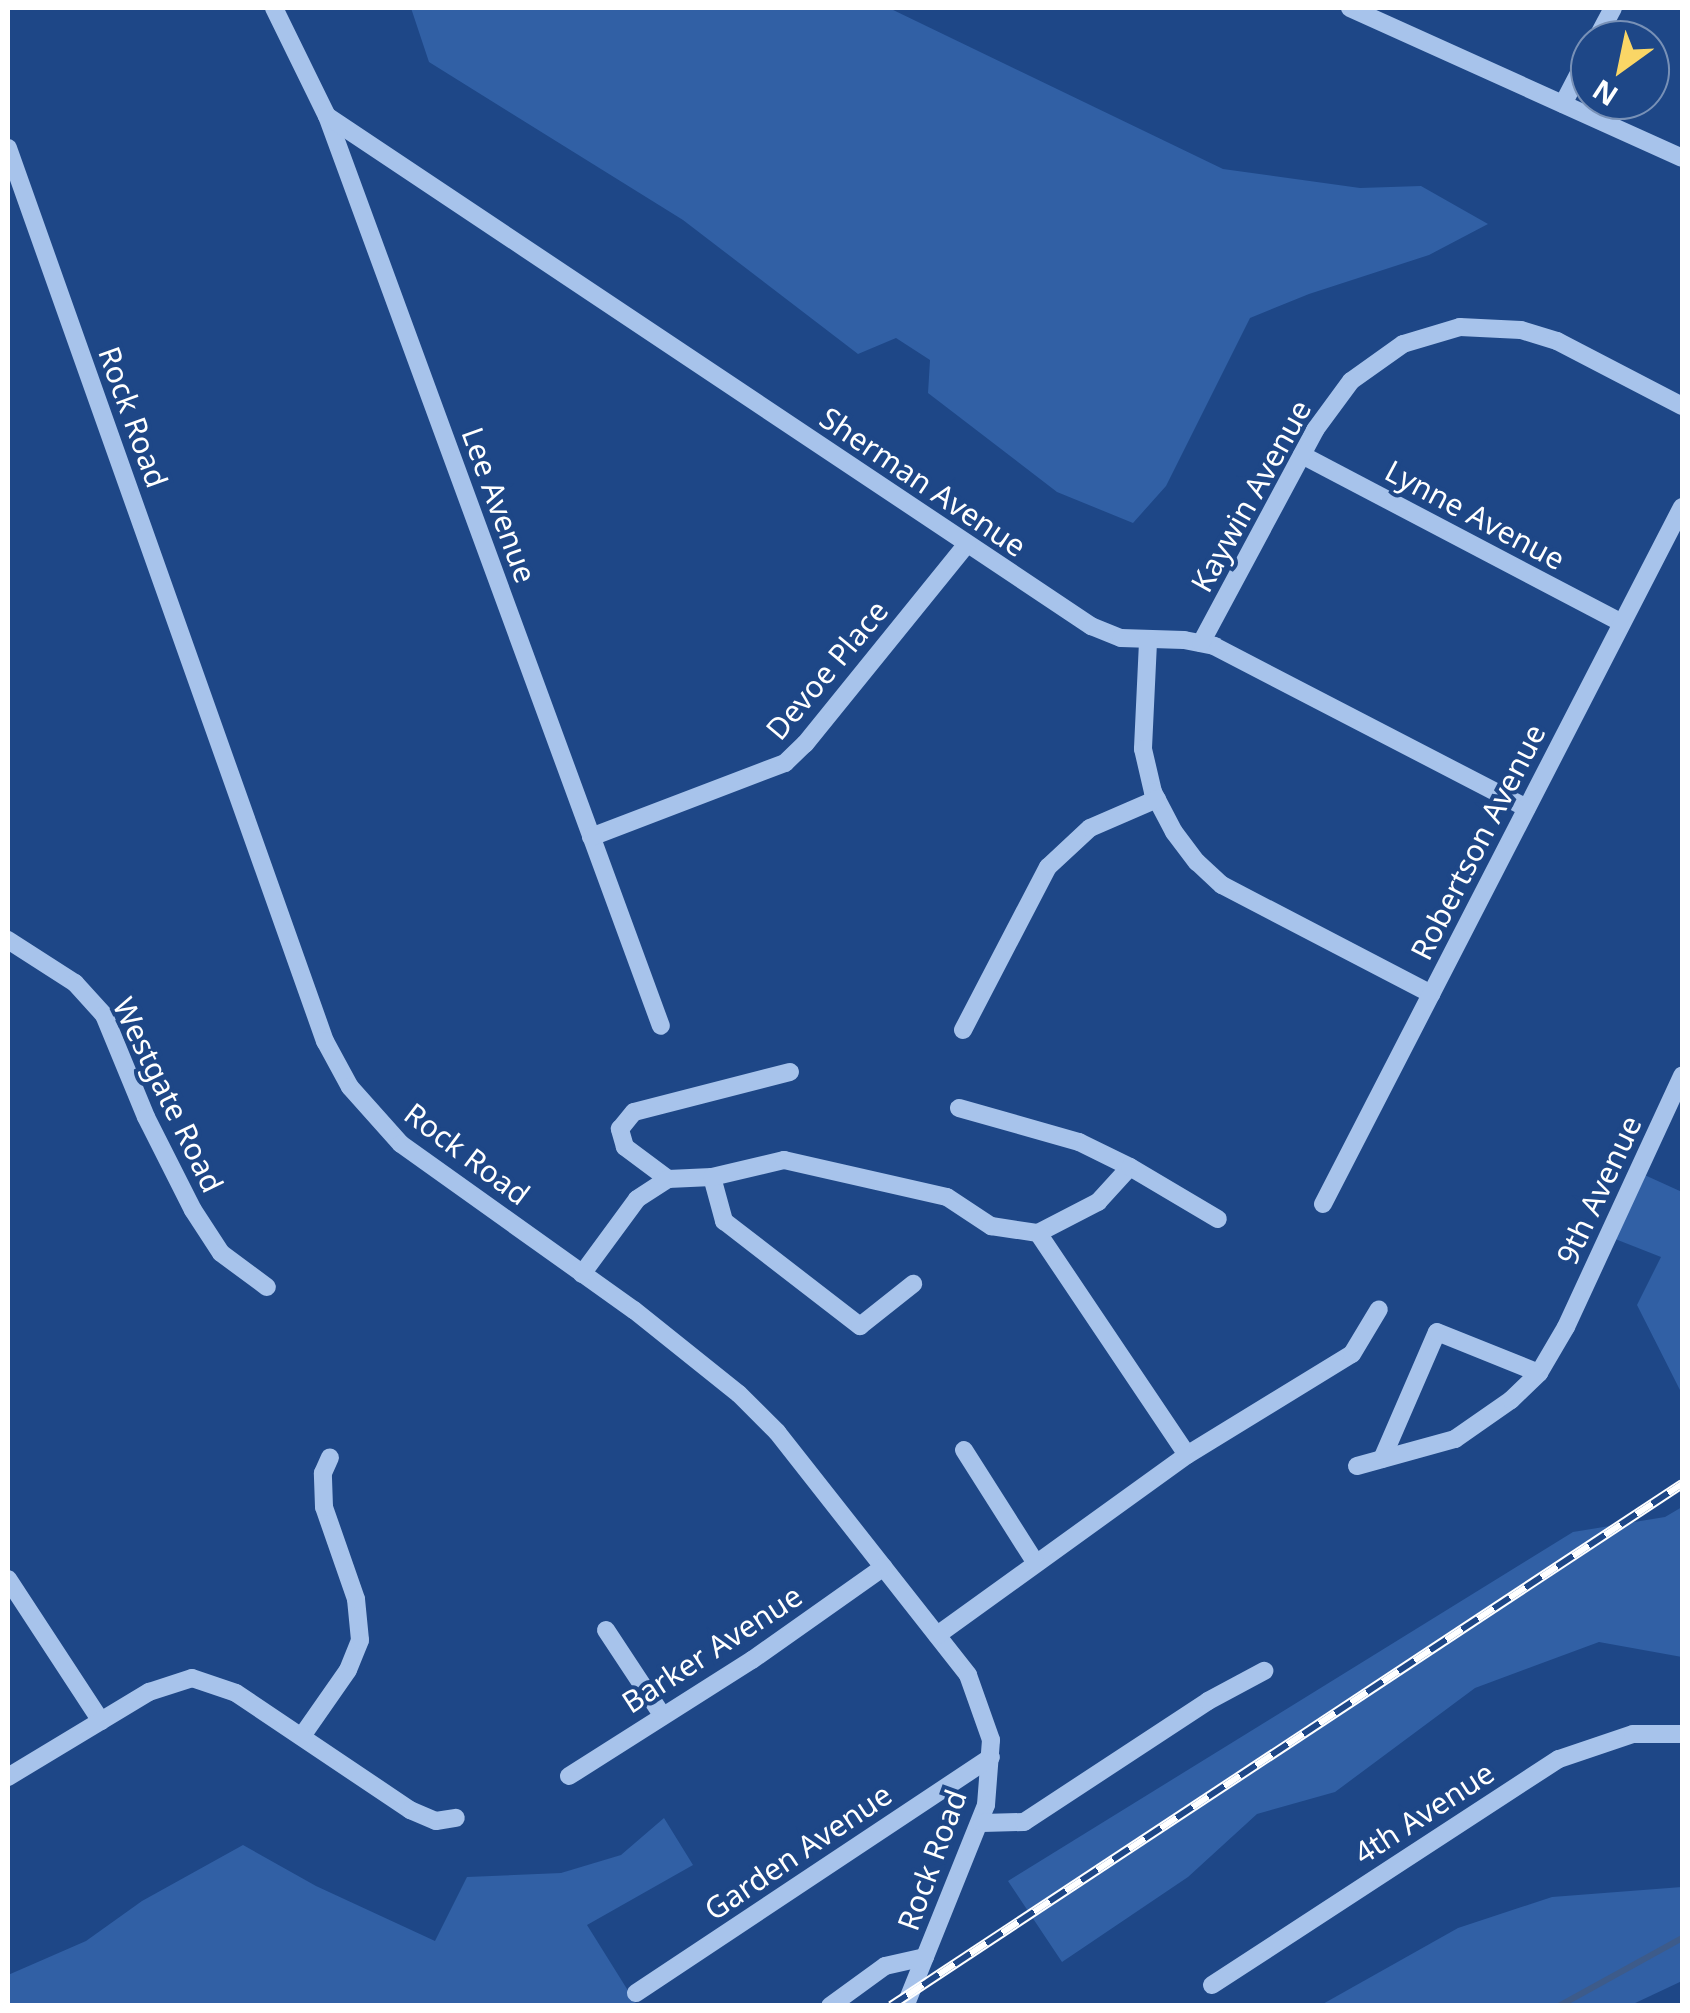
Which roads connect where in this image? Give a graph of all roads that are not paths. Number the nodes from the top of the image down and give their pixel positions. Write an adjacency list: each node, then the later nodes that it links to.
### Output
1 (274, 8): 5 (street, Lee Avenue)
2 (1350, 8): 4 (street)
3 (1570, 91): 4 (street)
4 (1563, 104): 7 (street)
5 (327, 116): 11 (street, Sherman Avenue); 17 (street, Lee Avenue)
6 (8, 148): 31 (street, Rock Road)
7 (1682, 158)
8 (1682, 406): 9 (street, Kaywin Avenue)
9 (1302, 455): 12 (street, Lynne Avenue); 14 (street, Kaywin Avenue)
10 (1682, 506): 12 (street, Robertson Avenue)
11 (967, 544): 13 (street, Sherman Avenue); 17 (street, Devoe Place)
12 (1622, 623): 16 (street, Robertson Avenue)
13 (1148, 642): 14 (street, Sherman Avenue); 15 (street)
14 (1201, 643): 16 (street, Sherman Avenue)
15 (1157, 799): 19 (street); 21 (street)
16 (1527, 808): 19 (street, Robertson Avenue)
17 (591, 837): 20 (street, Lee Avenue)
18 (8, 940): 33 (street, Westgate Road)
19 (1431, 994): 28 (street, Robertson Avenue)
20 (661, 1026)
21 (962, 1030)
22 (790, 1072): 27 (street)
23 (1682, 1076): 35 (street, 9th Avenue)
24 (959, 1108): 25 (street)
25 (1130, 1167): 29 (street); 30 (street)
26 (712, 1177): 27 (street); 30 (street); 32 (street)
27 (668, 1179): 31 (street)
28 (1323, 1204)
29 (1218, 1218)
30 (1038, 1233): 37 (street)
31 (582, 1274): 42 (street, Rock Road)
32 (914, 1284)
33 (268, 1287)
34 (1379, 1309): 37 (street)
35 (1539, 1372): 39 (street, 9th Avenue); 39 (street)
36 (964, 1450): 41 (street)
37 (1188, 1455): 41 (street)
38 (330, 1457): 50 (street)
39 (1382, 1459): 40 (street, 9th Avenue)
40 (1357, 1466)
41 (1035, 1562): 45 (street)
42 (884, 1567): 45 (street, Rock Road); 47 (street, Barker Avenue)
43 (8, 1580): 48 (street)
44 (606, 1630): 47 (street)
45 (937, 1635): 51 (street, Rock Road)
46 (1264, 1670): 55 (street)
47 (662, 1715): 53 (street, Barker Avenue)
48 (101, 1721): 50 (street); 52 (street)
49 (1682, 1734): 57 (street, 4th Avenue)
50 (302, 1736): 54 (street)
51 (991, 1757): 55 (street, Rock Road); 58 (street, Garden Avenue)
52 (8, 1776)
53 (570, 1776)
54 (456, 1818)
55 (982, 1824): 56 (street, Rock Road)
56 (925, 1957): 59 (street); 60 (street, Rock Road)
57 (1212, 1984)
58 (636, 1993)
59 (830, 2006)
60 (905, 2006)

